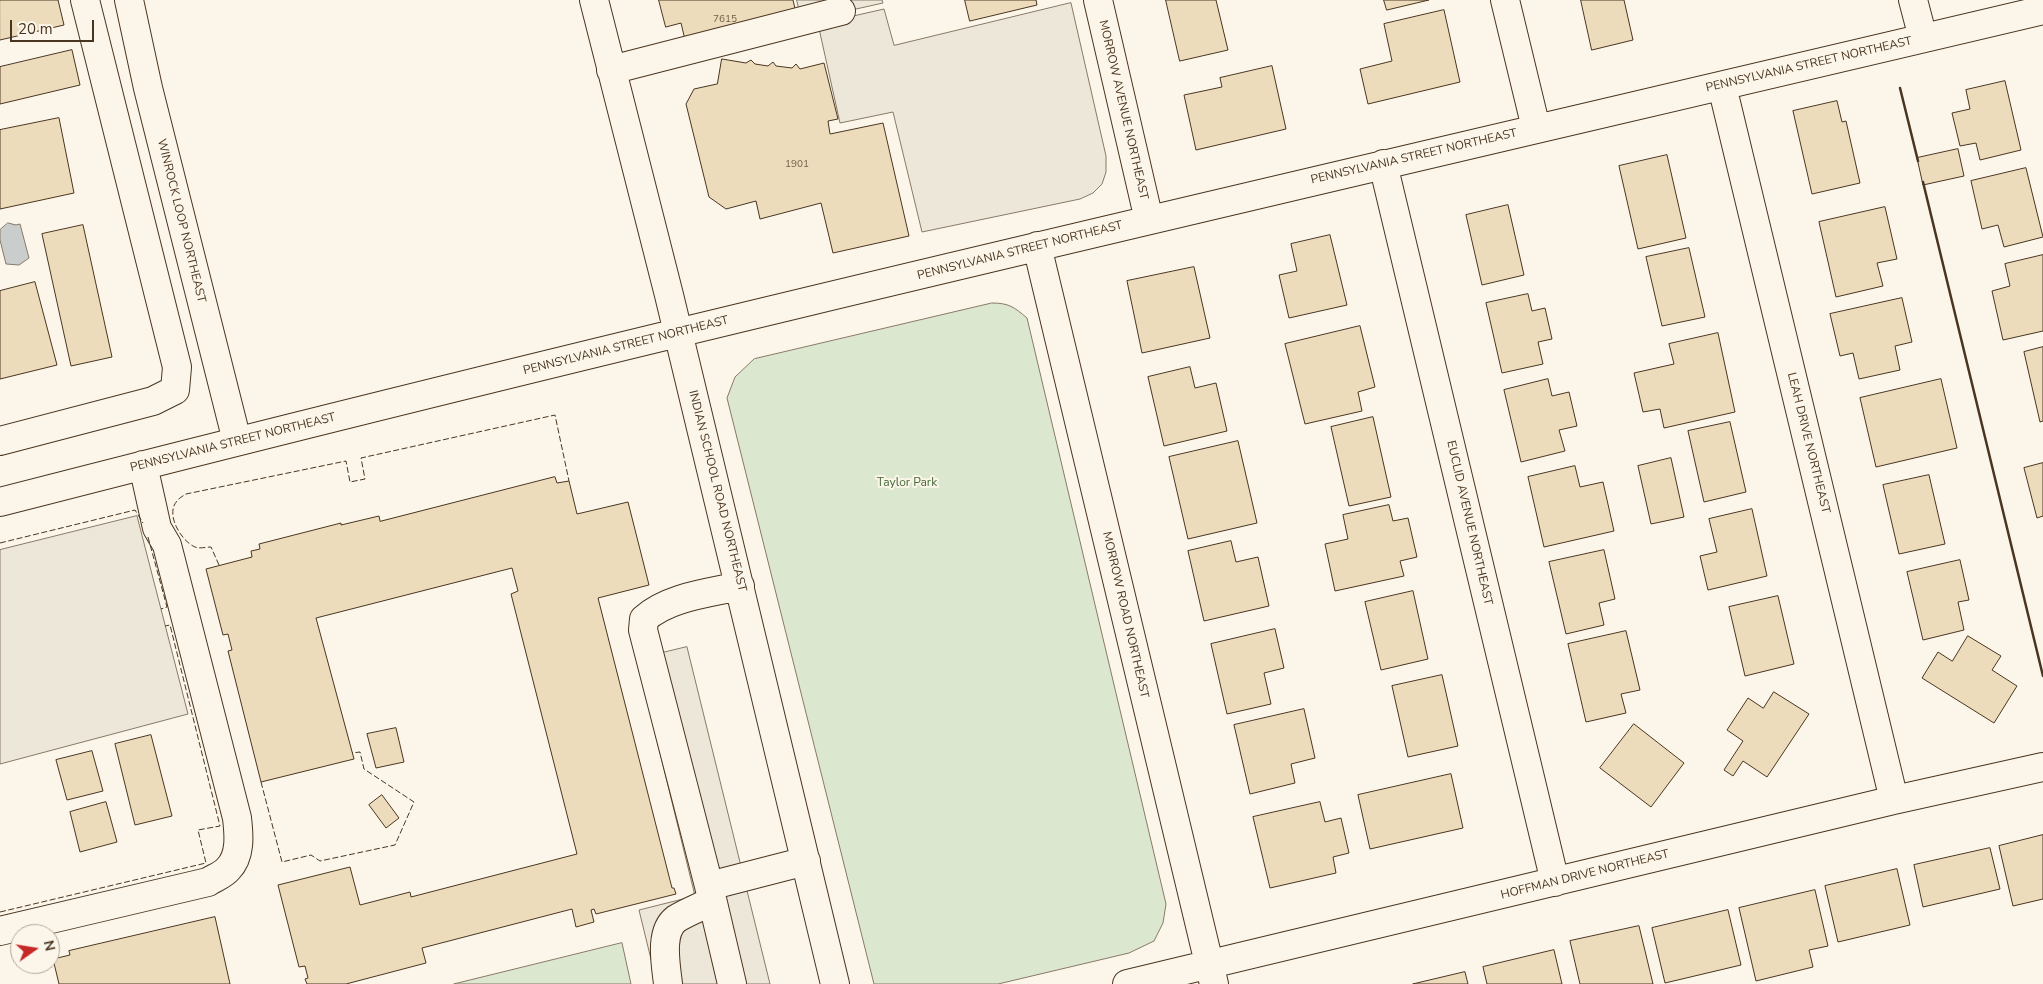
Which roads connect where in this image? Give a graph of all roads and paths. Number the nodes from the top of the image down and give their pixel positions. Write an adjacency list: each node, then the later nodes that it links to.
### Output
1 (85, 0): 17 (street)
2 (129, 0): 18 (street, WINROCK LOOP NORTHEAST)
3 (594, 0): 10 (street, INDIAN SCHOOL ROAD NORTHEAST)
4 (1098, 0): 14 (street, MORROW AVENUE NORTHEAST)
5 (1505, 0): 12 (street)
6 (1913, 0): 9 (street)
7 (2043, 10): 9 (street, PENNSYLVANIA STREET NORTHEAST)
8 (841, 11): 10 (street)
9 (1923, 38): 11 (street, PENNSYLVANIA STREET NORTHEAST)
10 (612, 70): 16 (street, INDIAN SCHOOL ROAD NORTHEAST)
11 (1722, 86): 12 (street, PENNSYLVANIA STREET NORTHEAST); 23 (street, LEAH DRIVE NORTHEAST)
12 (1536, 128): 13 (street, PENNSYLVANIA STREET NORTHEAST)
13 (1384, 164): 14 (street, PENNSYLVANIA STREET NORTHEAST); 25 (street, EUCLID AVENUE NORTHEAST)
14 (1149, 220): 15 (street, PENNSYLVANIA STREET NORTHEAST)
15 (1036, 246): 16 (street, PENNSYLVANIA STREET NORTHEAST); 28 (street, MORROW ROAD NORTHEAST)
16 (678, 332): 18 (street, PENNSYLVANIA STREET NORTHEAST); 21 (street, INDIAN SCHOOL ROAD NORTHEAST)
17 (0, 441)
18 (237, 441): 19 (street, PENNSYLVANIA STREET NORTHEAST)
19 (143, 465): 20 (street, PENNSYLVANIA STREET NORTHEAST); 27 (street)
20 (0, 502)
21 (740, 586): 24 (street, INDIAN SCHOOL ROAD NORTHEAST); 26 (street)
22 (2043, 767): 23 (street, HOFFMAN DRIVE NORTHEAST)
23 (1894, 800): 25 (street, HOFFMAN DRIVE NORTHEAST)
24 (806, 860): 26 (street); 31 (street, INDIAN SCHOOL ROAD NORTHEAST)
25 (1554, 882): 28 (street, HOFFMAN DRIVE NORTHEAST)
26 (710, 893): 29 (street); 30 (street)
27 (0, 931)
28 (1212, 974): 32 (street, HOFFMAN DRIVE NORTHEAST)
29 (668, 984)
30 (732, 984)
31 (835, 984)
32 (1127, 984)

